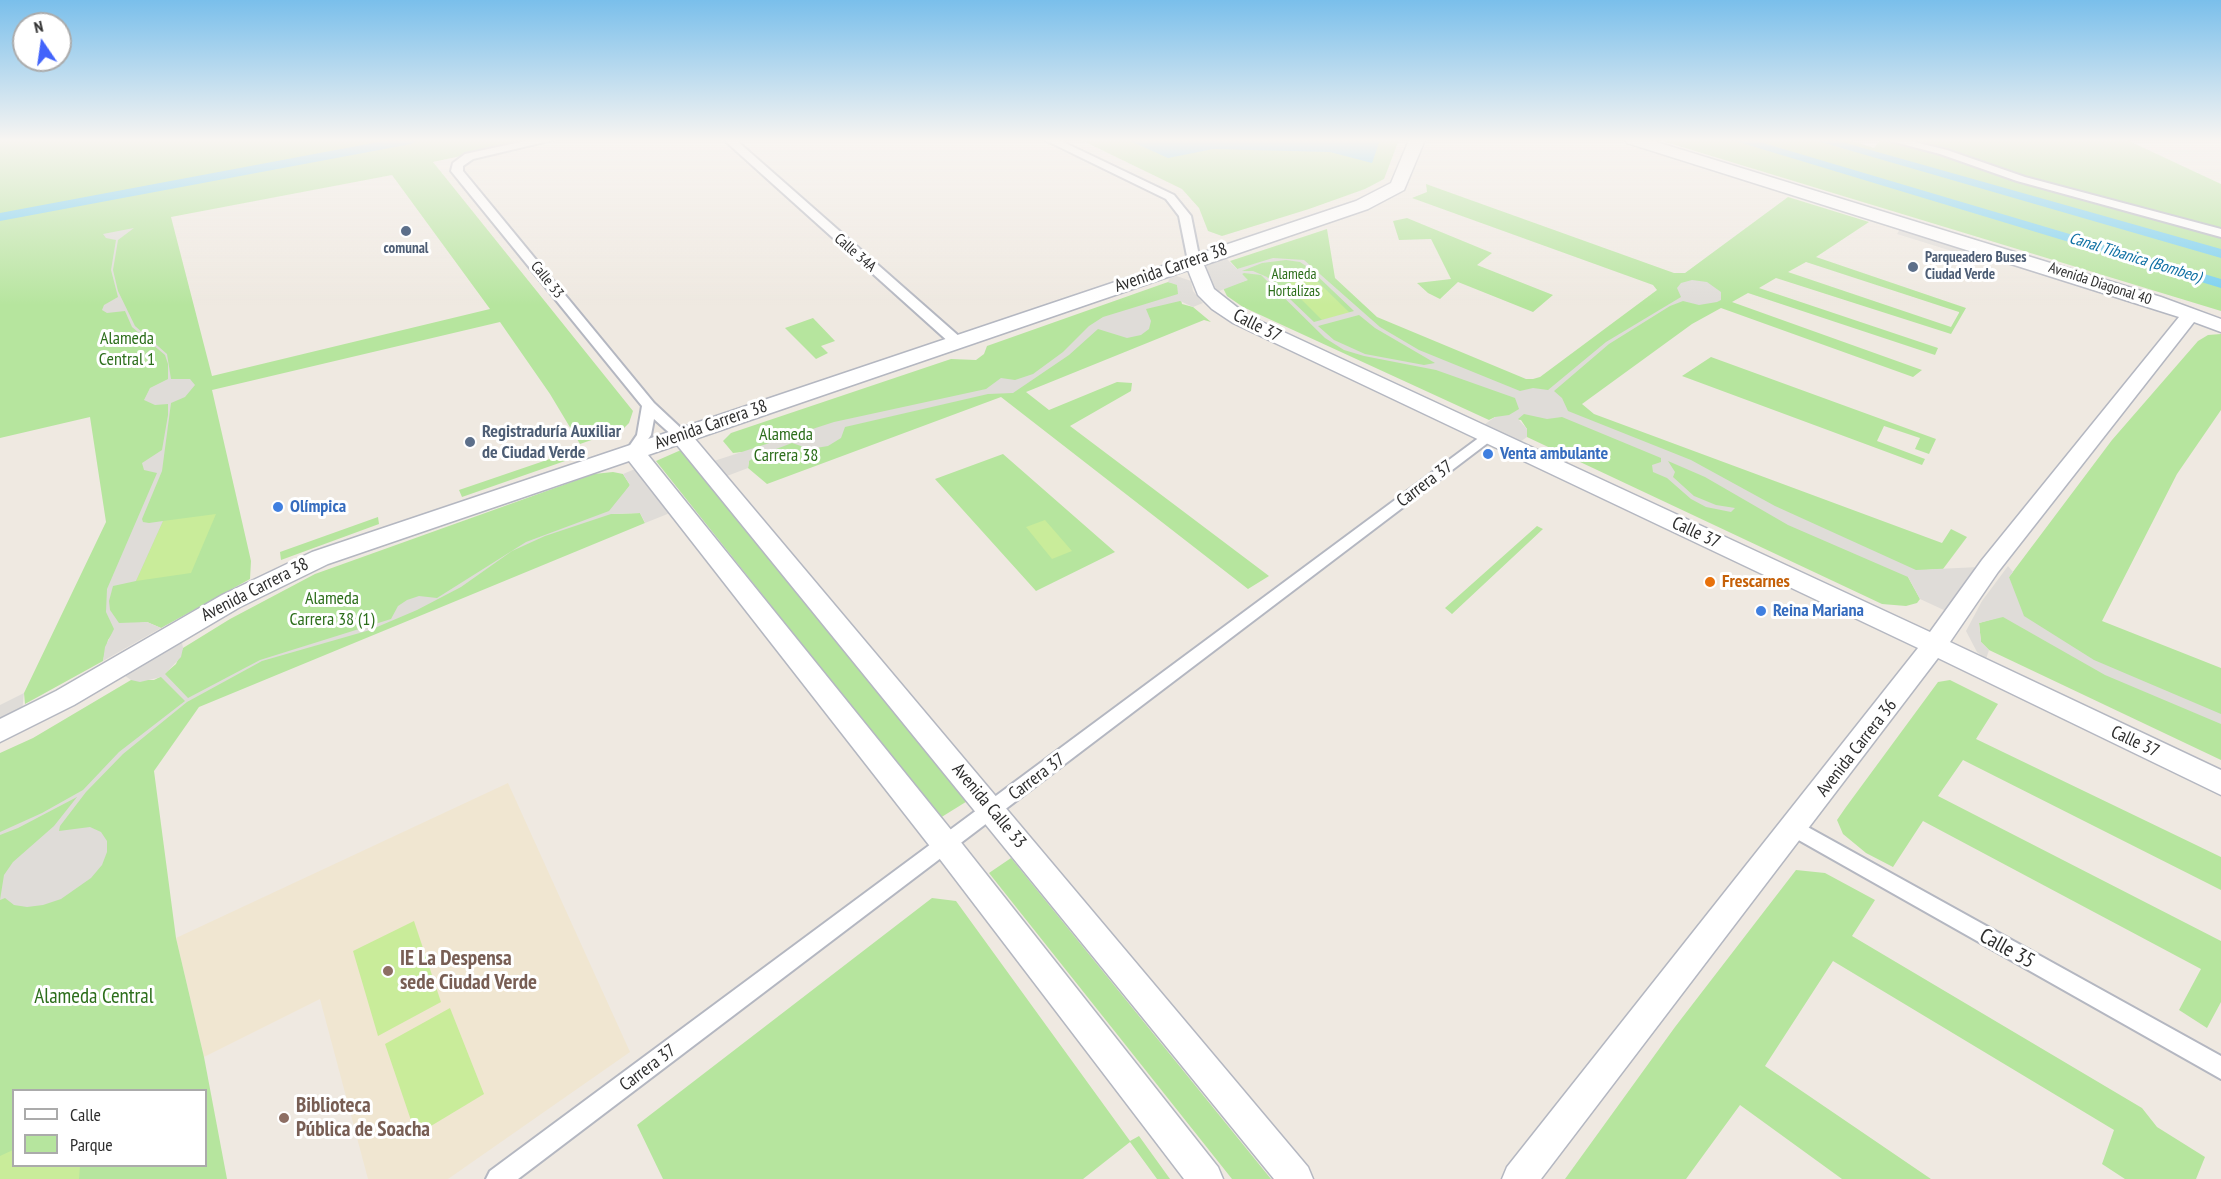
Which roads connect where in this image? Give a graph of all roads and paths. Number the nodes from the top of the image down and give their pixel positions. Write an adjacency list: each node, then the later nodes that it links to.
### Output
1 (477, 195): 12 (street, Calle 33)
2 (791, 195): 11 (street, Calle 34A)
3 (1166, 195): 8 (street)
4 (1383, 195): 8 (main road, Avenida Carrera 38)
5 (1813, 195): 9 (main road, Avenida Diagonal 40)
6 (2080, 195): 7 (street)
7 (2221, 233)
8 (1194, 261): 11 (main road, Avenida Carrera 38); 14 (main road, Calle 37)
9 (2190, 315): 10 (main road, Avenida Diagonal 40); 16 (main road, Avenida Carrera 36)
10 (2221, 326)
11 (956, 341): 13 (main road, Avenida Carrera 38)
12 (649, 406): 13 (street, Calle 33); 15 (street)
13 (680, 435): 15 (main road, Avenida Carrera 38); 19 (main road, Avenida Calle 33)
14 (1488, 436): 16 (main road, Calle 37); 19 (street, Carrera 37)
15 (633, 451): 17 (main road, Avenida Carrera 38); 21 (main road)
16 (1933, 646): 18 (main road, Calle 37); 20 (main road, Avenida Carrera 36)
17 (0, 731)
18 (2221, 783)
19 (993, 810): 21 (street, Carrera 37); 25 (main road, Avenida Calle 33)
20 (1795, 828): 22 (street, Calle 35); 26 (main road, Avenida Carrera 36)
21 (946, 845): 23 (street, Carrera 37); 24 (main road)
22 (2221, 1068)
23 (498, 1179)
24 (1206, 1179)
25 (1296, 1179)
26 (1520, 1179)

